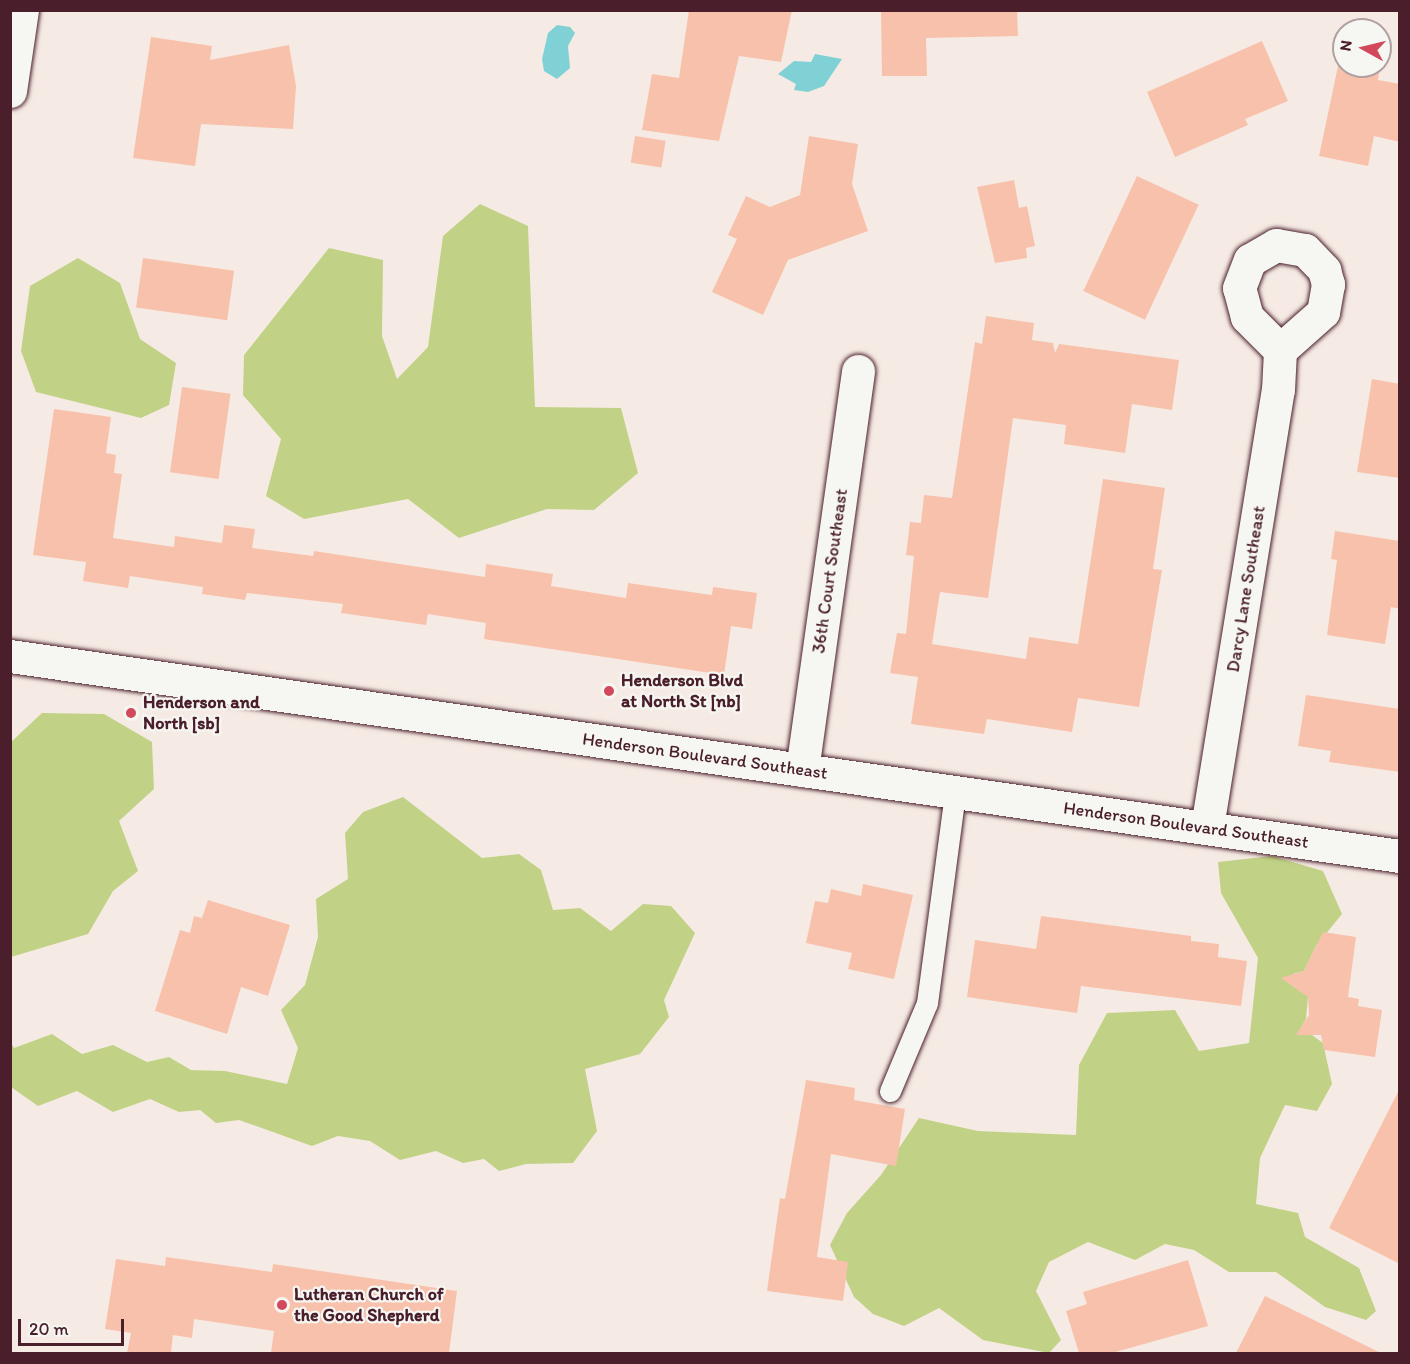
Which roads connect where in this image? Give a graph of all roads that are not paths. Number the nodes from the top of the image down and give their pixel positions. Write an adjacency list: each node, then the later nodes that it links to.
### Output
1 (18, 17): 2 (main road)
2 (10, 91)
3 (1280, 350): 8 (main road, Darcy Lane Southeast)
4 (858, 371): 6 (main road, 36th Court Southeast)
5 (10, 656): 6 (main road, Henderson Boulevard Southeast)
6 (802, 770): 7 (main road, Henderson Boulevard Southeast)
7 (955, 792): 8 (main road, Henderson Boulevard Southeast); 10 (lane)
8 (1207, 827): 9 (main road, Henderson Boulevard Southeast)
9 (1400, 856)
10 (890, 1091)

